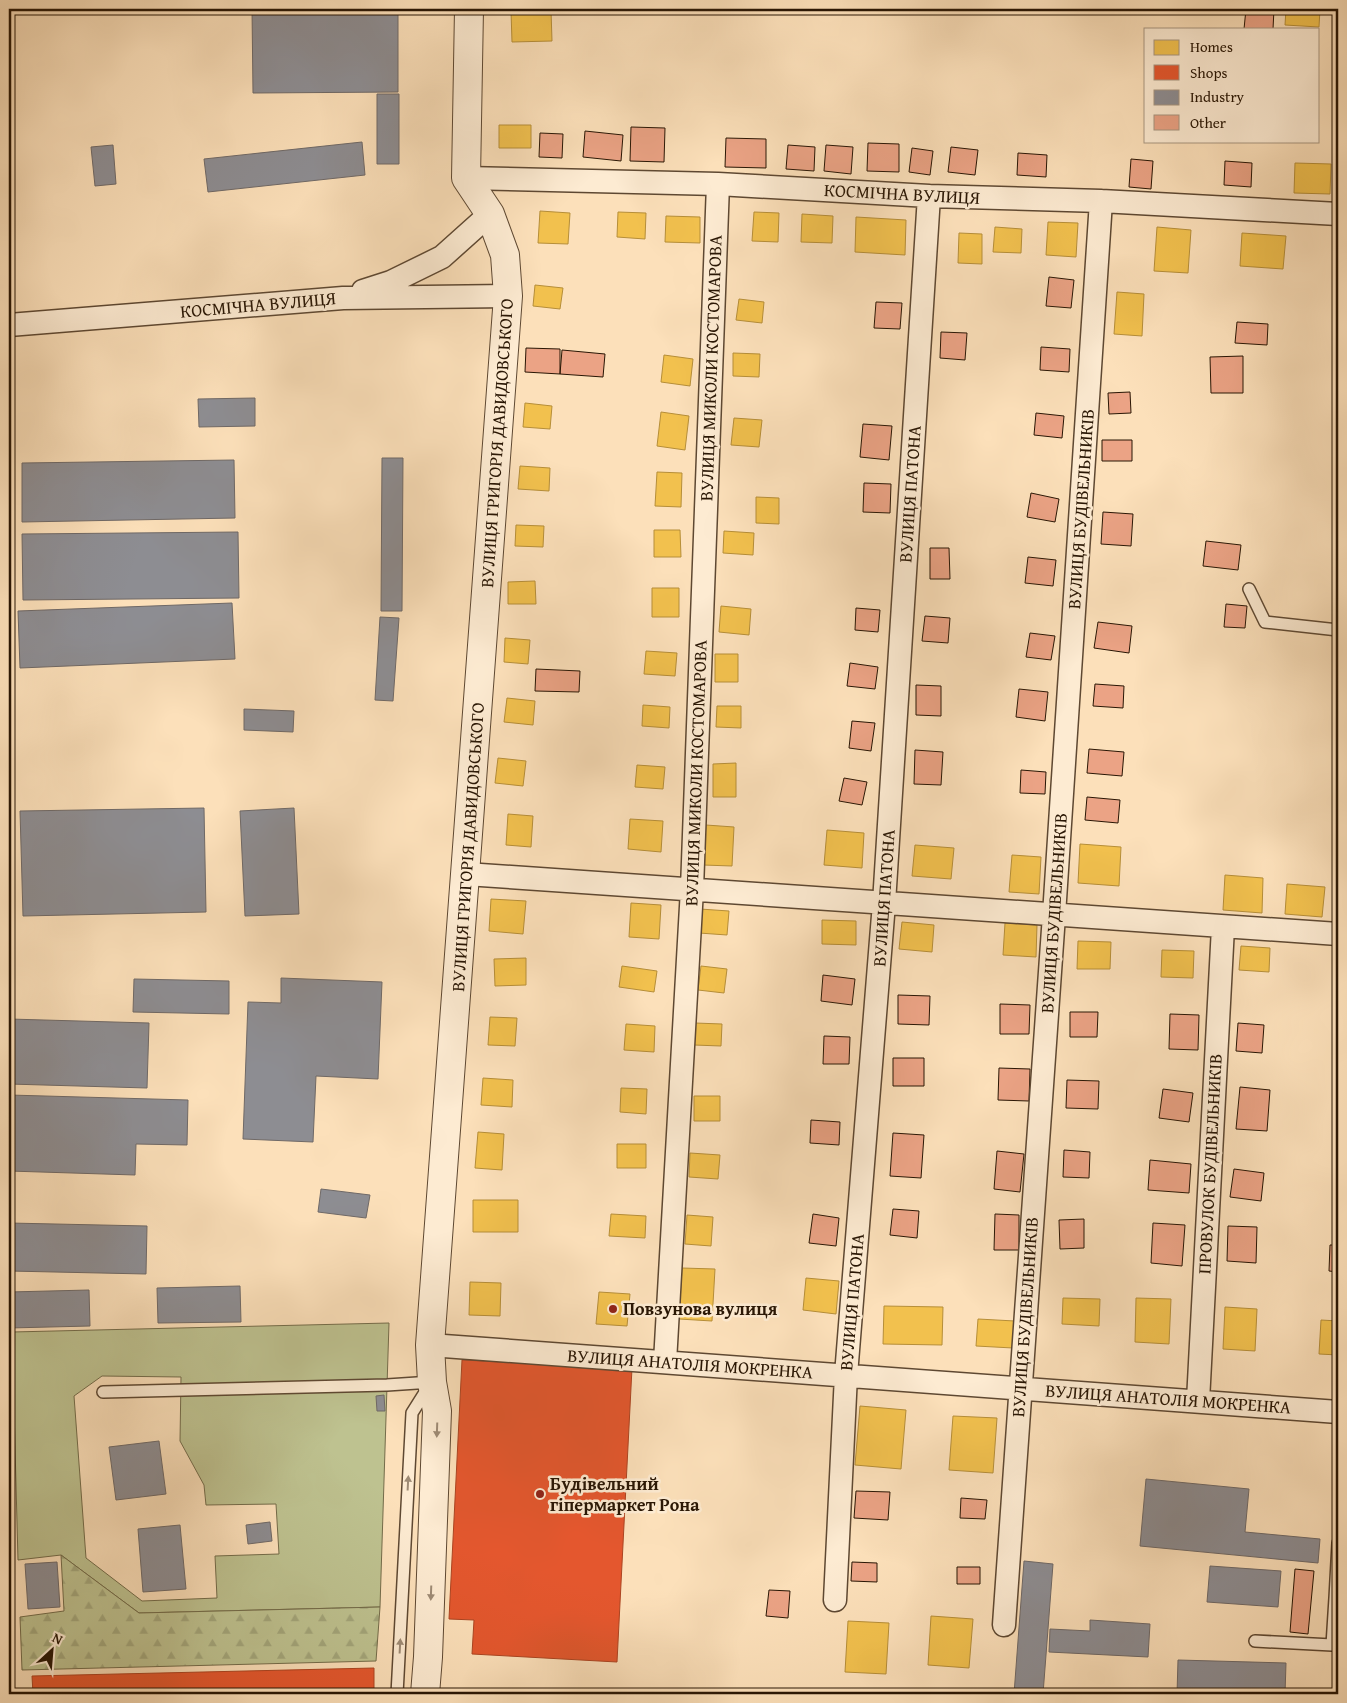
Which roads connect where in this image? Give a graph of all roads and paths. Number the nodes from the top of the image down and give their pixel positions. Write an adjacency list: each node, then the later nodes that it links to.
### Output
1 (469, 9): 2 (street)
2 (466, 178): 3 (street, КОСМІЧНА ВУЛИЦЯ); 6 (street, ВУЛИЦЯ ГРИГОРІЯ ДАВИДОВСЬКОГО)
3 (718, 184): 4 (street, КОСМІЧНА ВУЛИЦЯ); 14 (street, ВУЛИЦЯ МИКОЛИ КОСТОМАРОВА)
4 (929, 196): 5 (street, КОСМІЧНА ВУЛИЦЯ); 15 (street, ВУЛИЦЯ ПАТОНА)
5 (1101, 201): 7 (street, КОСМІЧНА ВУЛИЦЯ); 16 (street, ВУЛИЦЯ БУДІВЕЛЬНИКІВ)
6 (490, 214): 8 (street, ВУЛИЦЯ ГРИГОРІЯ ДАВИДОВСЬКОГО); 9 (street)
7 (1338, 214)
8 (508, 296): 9 (street, КОСМІЧНА ВУЛИЦЯ); 13 (street, ВУЛИЦЯ ГРИГОРІЯ ДАВИДОВСЬКОГО)
9 (343, 298): 10 (street, КОСМІЧНА ВУЛИЦЯ)
10 (9, 325)
11 (1250, 590): 12 (lane)
12 (1338, 630)
13 (466, 874): 14 (street); 19 (street, ВУЛИЦЯ ГРИГОРІЯ ДАВИДОВСЬКОГО)
14 (692, 889): 15 (street); 20 (street, ВУЛИЦЯ МИКОЛИ КОСТОМАРОВА)
15 (884, 903): 16 (street); 21 (street, ВУЛИЦЯ ПАТОНА)
16 (1054, 915): 17 (street); 23 (street, ВУЛИЦЯ БУДІВЕЛЬНИКІВ)
17 (1223, 926): 18 (street); 25 (street, ПРОВУЛОК БУДІВЕЛЬНИКІВ)
18 (1338, 934)
19 (430, 1345): 20 (street, ВУЛИЦЯ АНАТОЛІЯ МОКРЕНКА); 22 (street, ВУЛИЦЯ ГРИГОРІЯ ДАВИДОВСЬКОГО)
20 (665, 1362): 21 (street, ВУЛИЦЯ АНАТОЛІЯ МОКРЕНКА)
21 (846, 1376): 23 (street, ВУЛИЦЯ АНАТОЛІЯ МОКРЕНКА); 29 (street, ВУЛИЦЯ ПАТОНА)
22 (432, 1382): 24 (lane); 32 (street, ВУЛИЦЯ ГРИГОРІЯ ДАВИДОВСЬКОГО)
23 (1020, 1388): 25 (street, ВУЛИЦЯ АНАТОЛІЯ МОКРЕНКА); 30 (street, ВУЛИЦЯ БУДІВЕЛЬНИКІВ)
24 (103, 1392)
25 (1198, 1401): 26 (street, ВУЛИЦЯ АНАТОЛІЯ МОКРЕНКА)
26 (1338, 1412)
27 (1338, 1543): 28 (lane)
28 (1337, 1598): 31 (lane)
29 (834, 1600)
30 (1004, 1625)
31 (1255, 1641)
32 (415, 1675): 33 (lane, one-way to 32)
33 (397, 1694)

